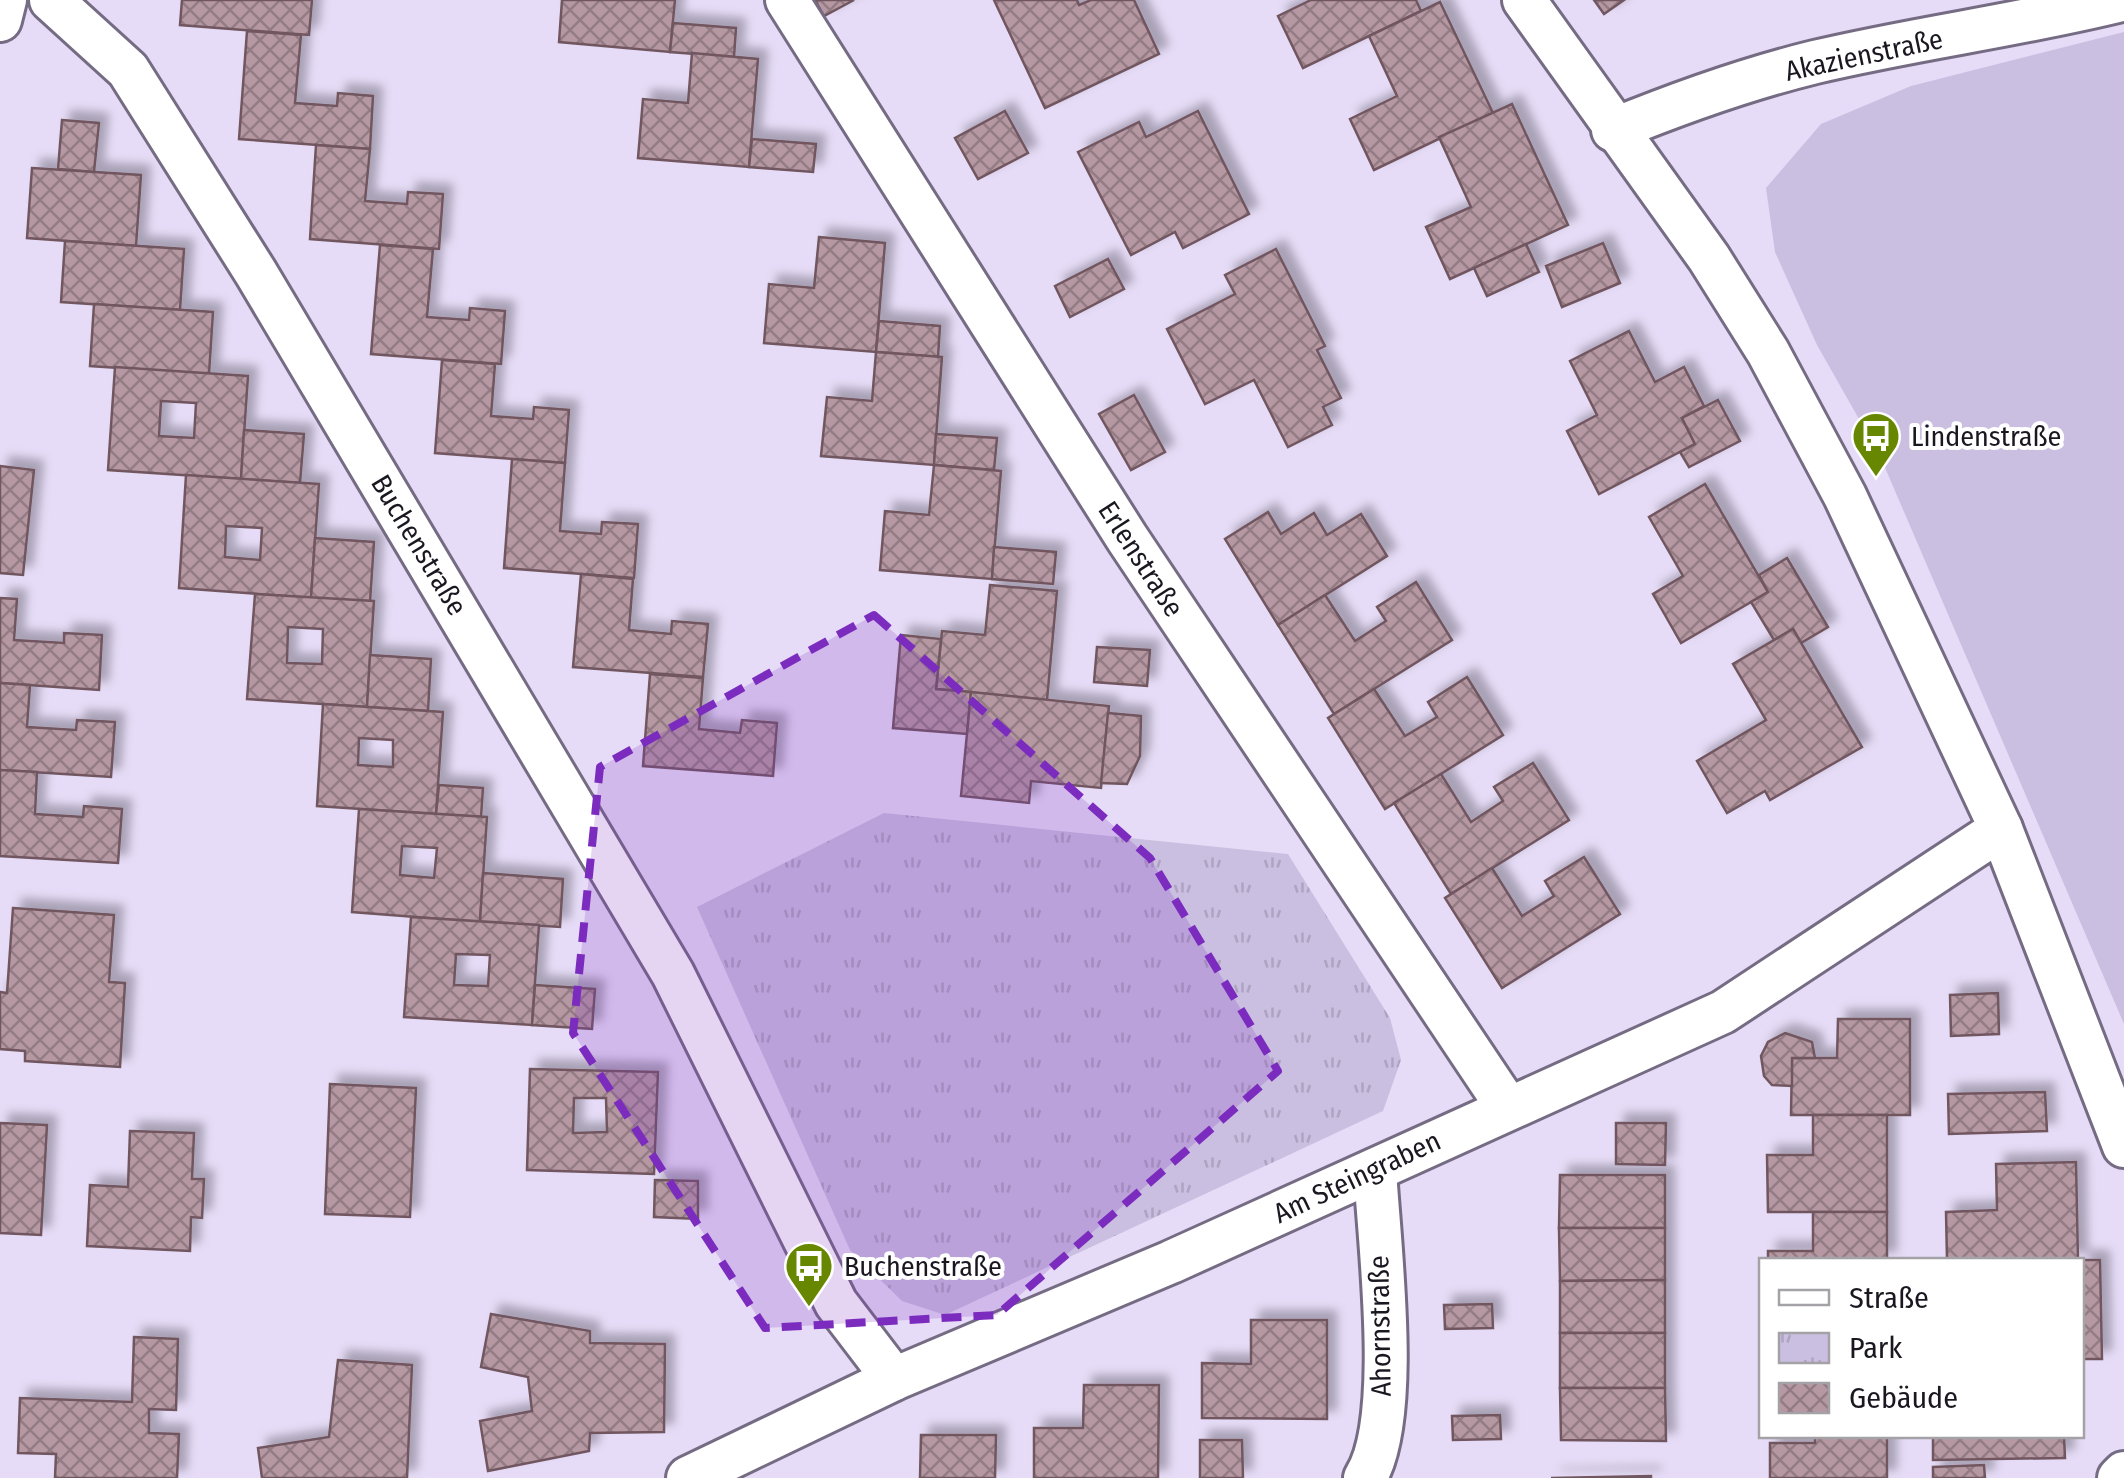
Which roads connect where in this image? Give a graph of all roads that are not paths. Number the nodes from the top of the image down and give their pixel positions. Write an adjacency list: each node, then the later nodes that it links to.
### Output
1 (5, 0): 6 (street)
2 (51, 0): 12 (street, Buchenstraße)
3 (787, 0): 9 (street, Erlenstraße)
4 (1524, 0): 7 (street)
5 (2122, 0): 7 (street, Akazienstraße)
6 (0, 20)
7 (1614, 130): 8 (street)
8 (2000, 830): 9 (street, Am Steingraben); 10 (street)
9 (1508, 1108): 11 (street, Am Steingraben)
10 (2124, 1146)
11 (1375, 1170): 12 (street, Am Steingraben); 14 (street, Ahornstraße)
12 (894, 1379): 13 (street, Am Steingraben)
13 (688, 1478)
14 (1365, 1478)

